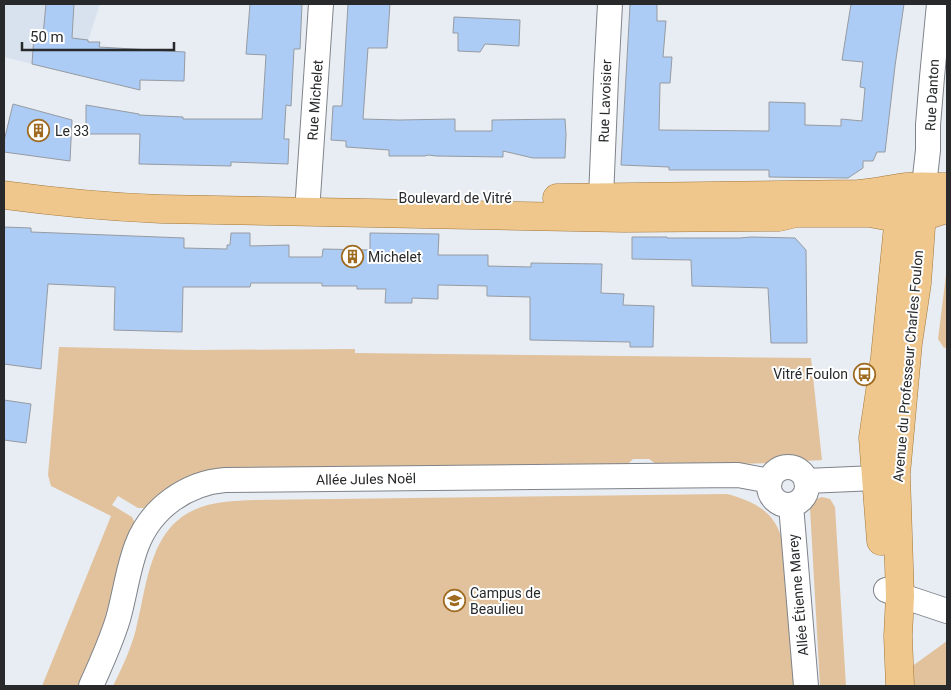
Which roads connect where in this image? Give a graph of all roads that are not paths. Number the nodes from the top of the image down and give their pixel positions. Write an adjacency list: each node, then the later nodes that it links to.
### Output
1 (321, 4): 7 (street, Rue Michelet)
2 (610, 4): 8 (street, Rue Lavoisier)
3 (939, 4): 5 (street, Rue Danton)
4 (4, 181): 7 (main road, Boulevard de Vitré)
5 (926, 187): 8 (main road, Boulevard de Vitré); 9 (main road)
6 (4, 195): 9 (main road, Boulevard de Vitré)
7 (308, 197): 8 (main road, Boulevard de Vitré)
8 (601, 198)
9 (923, 214): 10 (main road, Avenue du Professeur Charles Foulon); 10 (main road, Avenue du Professeur Charles Foulon)
10 (886, 476): 12 (street); 14 (main road, Avenue du Professeur Charles Foulon)
11 (770, 481): 12 (street); 13 (street); 17 (street, Allée Jules Noël)
12 (806, 482): 13 (street)
13 (791, 504): 18 (street, Allée Étienne Marey)
14 (893, 593): 15 (street); 16 (main road, Avenue du Professeur Charles Foulon)
15 (947, 611)
16 (900, 676)
17 (91, 686)
18 (806, 686)

